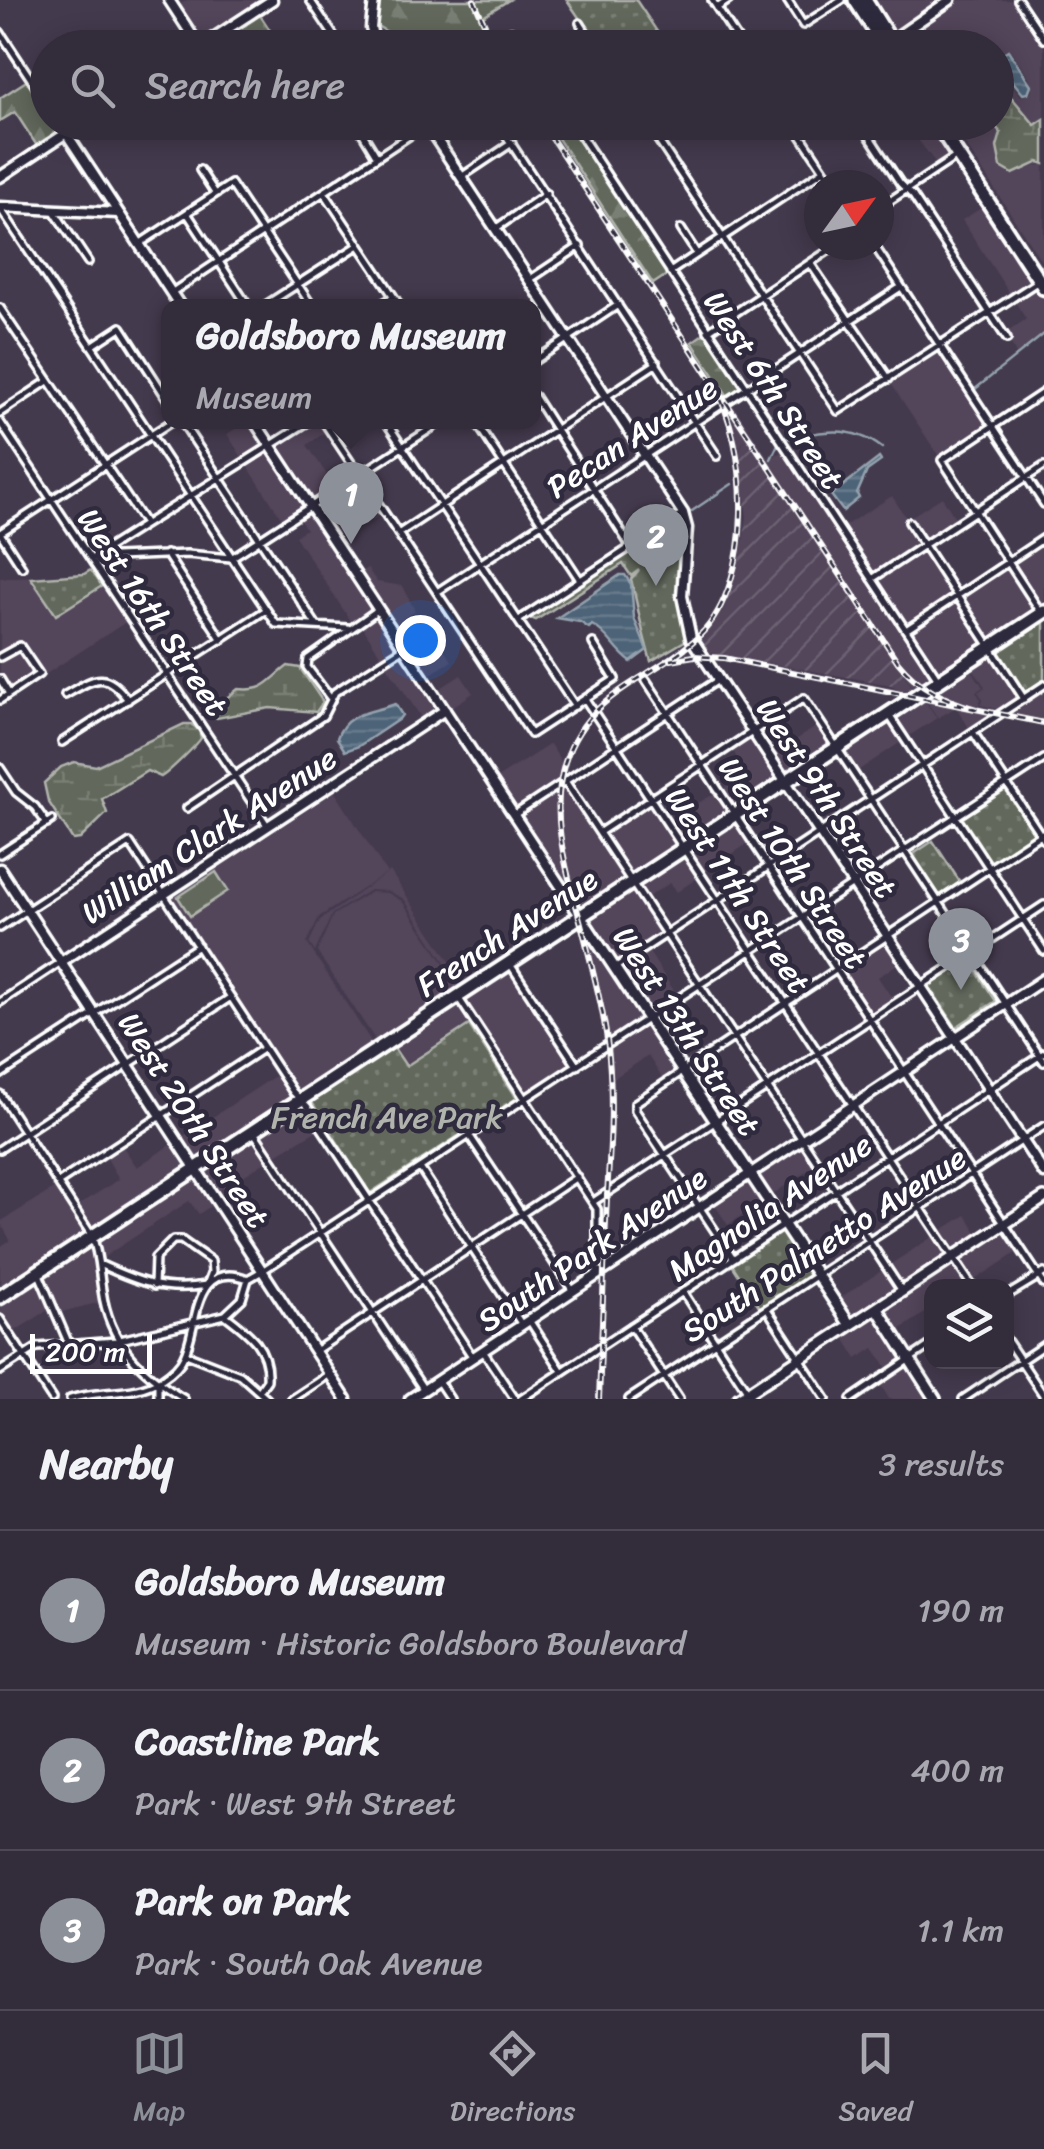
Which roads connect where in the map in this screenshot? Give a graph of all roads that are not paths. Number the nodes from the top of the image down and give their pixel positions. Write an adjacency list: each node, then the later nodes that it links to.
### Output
1 (168, 0): 15 (street)
2 (272, 0): 16 (street)
3 (310, 0): 17 (street)
4 (374, 0): 18 (street)
5 (712, 0): 13 (street)
6 (729, 0): 13 (street)
7 (787, 0): 8 (street)
8 (842, 0)
9 (856, 0): 21 (main road)
10 (865, 0): 22 (main road)
11 (950, 0): 23 (street)
12 (1018, 0): 25 (street)
13 (717, 8): 20 (street)
14 (580, 23): 19 (street)
15 (187, 30)
16 (225, 30)
17 (330, 30)
18 (372, 30)
19 (584, 30)
20 (731, 30)
21 (877, 30)
22 (880, 30)
23 (910, 30)
24 (0, 32): 26 (street)
25 (1044, 40)
26 (30, 77)
27 (57, 140): 45 (street)
28 (70, 140): 56 (street)
29 (367, 140): 41 (street)
30 (402, 140): 41 (street)
31 (438, 140): 46 (street)
32 (510, 140): 39 (street)
33 (584, 140): 70 (street, West 6th Street)
34 (658, 140): 60 (street)
35 (804, 140): 44 (street)
36 (872, 140): 48 (street)
37 (949, 140): 40 (main road)
38 (952, 140): 42 (main road)
39 (512, 143): 46 (street); 51 (street)
40 (957, 156): 42 (main road); 48 (street); 72 (main road)
41 (377, 157): 49 (street)
42 (973, 168): 72 (main road)
43 (200, 170): 50 (street)
44 (824, 170)
45 (0, 177)
46 (461, 177): 57 (street)
47 (804, 183): 60 (street)
48 (906, 190): 52 (street); 85 (street)
49 (324, 192): 59 (street); 62 (street)
50 (215, 194): 55 (street); 59 (street)
51 (546, 194): 57 (street); 63 (street)
52 (894, 198)
53 (0, 207): 54 (street); 90 (street)
54 (53, 210): 56 (street); 68 (street)
55 (186, 212): 61 (street); 67 (street)
56 (118, 213): 61 (street)
57 (496, 229): 71 (street)
58 (681, 229): 64 (street)
59 (263, 232): 67 (street); 73 (street)
60 (722, 237): 64 (street); 76 (street)
61 (139, 244): 75 (street)
62 (359, 245): 73 (street); 77 (street)
63 (580, 246): 71 (street); 83 (street)
64 (697, 254): 70 (street)
65 (814, 260): 69 (street)
66 (884, 260): 74 (street)
67 (219, 261): 75 (street); 79 (street)
68 (88, 262)
69 (810, 263): 76 (street); 86 (street)
70 (670, 272): 87 (street, West 6th Street)
71 (529, 280): 88 (street)
72 (1043, 280): 85 (street)
73 (298, 284): 80 (street); 81 (street)
74 (901, 287): 86 (street, Pecan Avenue); 91 (street)
75 (170, 293): 78 (street)
76 (760, 296): 87 (street); 92 (street)
77 (394, 297): 82 (street)
78 (175, 299)
79 (243, 299)
80 (275, 299)
81 (308, 299)
82 (390, 299)
83 (618, 305): 88 (street); 94 (street)
84 (0, 308): 96 (street)
85 (991, 312): 89 (street); 91 (street)
86 (849, 321): 92 (street, Pecan Avenue); 95 (street)
87 (708, 330): 98 (street, West 6th Street)
88 (568, 338): 93 (street); 100 (street)
89 (1007, 340)
90 (92, 346): 97 (street); 115 (street)
91 (940, 346): 95 (street); 105 (street)
92 (798, 354): 95 (street); 98 (street, Pecan Avenue)
93 (541, 356)
94 (657, 364): 100 (street); 104 (street)
95 (889, 379)
96 (48, 381): 102 (street); 120 (street)
97 (161, 389)
98 (747, 389): 104 (street, Pecan Avenue); 149 (street, West 6th Street)
99 (1044, 392): 105 (street)
100 (606, 397): 114 (street); 118 (street)
101 (541, 407): 114 (street)
102 (0, 413)
103 (0, 422): 128 (street, West 16th Street)
104 (695, 422): 118 (street, Pecan Avenue); 119 (street)
105 (994, 426): 124 (street); 132 (street)
106 (161, 428): 115 (street)
107 (186, 429): 125 (street)
108 (260, 429): 116 (street)
109 (296, 429): 116 (street)
110 (329, 429): 123 (street)
111 (391, 429): 117 (street)
112 (430, 429): 117 (street)
113 (481, 429): 121 (street)
114 (556, 430): 121 (street); 126 (street)
115 (150, 435): 120 (street); 127 (street)
116 (270, 444): 125 (street); 131 (street)
117 (403, 446): 123 (street); 130 (street)
118 (645, 456): 126 (street, Pecan Avenue); 133 (street)
119 (717, 456)
120 (106, 464): 128 (street); 136 (street)
121 (504, 465): 130 (street); 134 (street)
122 (1044, 466): 124 (street)
123 (359, 476): 131 (street); 138 (street)
124 (1026, 477): 129 (street); 132 (street)
125 (218, 478): 127 (street); 140 (street)
126 (594, 489): 134 (street, Pecan Avenue); 142 (street)
127 (190, 495): 136 (street); 145 (street)
128 (52, 500): 137 (street); 144 (street, West 16th Street)
129 (1044, 504)
130 (442, 506): 138 (street); 147 (street)
131 (312, 507): 140 (street); 153 (street)
132 (975, 512): 141 (street); 146 (street)
133 (683, 513): 142 (street); 168 (street, West 9th Street)
134 (542, 522): 147 (street, Pecan Avenue); 150 (street)
135 (910, 522): 141 (street)
136 (145, 524): 144 (street)
137 (0, 533): 148 (street)
138 (398, 534): 151 (street)
139 (1044, 538): 146 (street)
140 (260, 540): 145 (street); 157 (street)
141 (924, 546): 149 (street); 152 (street)
142 (631, 547): 150 (street)
143 (166, 554): 144 (street); 145 (street); 160 (street)
144 (92, 558): 165 (street, West 16th Street)
145 (232, 558): 154 (street)
146 (1008, 562): 152 (street); 155 (street)
147 (480, 564): 151 (street, Pecan Avenue); 156 (street)
148 (22, 567)
149 (872, 579): 159 (street, West 6th Street)
150 (580, 580): 156 (street)
151 (438, 592): 178 (street)
152 (957, 596): 159 (street); 163 (street)
153 (378, 609): 158 (street); 162 (street)
154 (266, 610): 157 (street); 160 (street)
155 (1043, 614): 163 (main road, French Avenue)
156 (519, 620): 178 (street)
157 (316, 626): 158 (street)
158 (348, 628): 177 (street)
159 (906, 630): 169 (street, West 6th Street)
160 (222, 640): 165 (street)
161 (592, 642): 173 (street)
162 (404, 648): 177 (street); 179 (street)
163 (991, 648): 169 (main road, French Avenue); 174 (street)
164 (0, 657): 171 (street)
165 (169, 674): 176 (street); 191 (street, West 16th Street)
166 (0, 679): 171 (street)
167 (646, 680): 180 (street, West 10th Street)
168 (718, 680): 180 (street); 182 (street, West 9th Street)
169 (940, 681): 181 (main road, French Avenue)
170 (1044, 685): 174 (street)
171 (9, 694): 175 (street)
172 (65, 695): 176 (street)
173 (585, 699): 178 (street); 185 (street, West 11th Street)
174 (1024, 699): 183 (street)
175 (0, 700)
176 (128, 700): 184 (street)
177 (331, 700): 191 (street)
178 (575, 706)
179 (445, 710): 198 (street); 201 (street, William Clark Avenue)
180 (668, 714): 185 (street); 188 (street, West 10th Street)
181 (888, 715): 186 (main road, French Avenue); 189 (street)
182 (754, 731): 186 (street); 188 (street); 193 (street, West 9th Street)
183 (974, 732): 189 (street); 194 (street)
184 (62, 742)
185 (616, 747): 192 (street); 195 (street, West 11th Street)
186 (838, 748): 193 (main road, French Avenue); 196 (street)
187 (1044, 758): 194 (street)
188 (702, 765): 195 (street); 199 (street, West 10th Street)
189 (922, 766): 196 (street); 200 (street)
190 (0, 768): 207 (street)
191 (234, 776): 197 (street); 201 (street, West 16th Street)
192 (565, 781): 198 (street); 202 (street)
193 (786, 782): 199 (main road, French Avenue); 203 (street, West 9th Street)
194 (1006, 784): 200 (street); 204 (street)
195 (650, 798): 202 (street); 205 (street, West 11th Street)
196 (871, 799): 203 (street); 206 (street)
197 (187, 808)
198 (514, 815): 218 (street)
199 (735, 816): 205 (main road, French Avenue); 208 (street, West 10th Street)
200 (955, 817): 206 (street); 210 (street)
201 (268, 828): 213 (street, William Clark Avenue)
202 (600, 832): 211 (street)
203 (820, 832): 208 (street); 212 (street, West 9th Street)
204 (1043, 836): 210 (street)
205 (684, 850): 211 (main road, French Avenue); 214 (street, West 11th Street)
206 (905, 850): 212 (street); 215 (street)
207 (0, 854)
208 (769, 867): 214 (street); 219 (street, West 10th Street)
209 (0, 868): 217 (street, West 20th Street)
210 (988, 868): 215 (street); 220 (street)
211 (633, 883): 218 (main road, French Avenue); 222 (street)
212 (853, 884): 219 (street); 223 (street, West 9th Street)
213 (163, 894): 217 (street); 224 (street); 228 (street, William Clark Avenue)
214 (718, 901): 222 (street); 226 (street, West 11th Street)
215 (938, 902): 223 (street); 227 (street)
216 (1044, 905): 220 (street)
217 (27, 910): 221 (street); 228 (street, West 20th Street)
218 (582, 917): 229 (main road, French Avenue); 230 (main road, West 13th Street)
219 (803, 918): 226 (street); 231 (street, West 10th Street)
220 (1023, 920): 225 (street); 227 (street)
221 (0, 928)
222 (667, 934): 230 (street); 233 (street)
223 (886, 936): 231 (street); 234 (street, West 9th Street)
224 (198, 946): 235 (street); 240 (street)
225 (1044, 951)
226 (752, 952): 233 (street); 238 (street, West 11th Street)
227 (972, 953): 234 (street); 239 (street)
228 (61, 962): 237 (street, William Clark Avenue); 240 (street, West 20th Street)
229 (509, 963): 236 (main road, French Avenue); 249 (street)
230 (615, 968): 241 (main road, West 13th Street)
231 (836, 970): 238 (street); 242 (street, West 10th Street)
232 (1044, 978): 239 (street, South Park Avenue)
233 (700, 985): 241 (street); 243 (street)
234 (920, 986): 242 (street); 244 (street, West 9th Street)
235 (231, 997): 245 (street); 248 (street)
236 (458, 997): 256 (street); 257 (main road, French Avenue)
237 (0, 1002)
238 (786, 1002): 243 (street); 246 (street, West 11th Street)
239 (1006, 1004): 244 (street, South Park Avenue); 247 (street)
240 (94, 1013): 248 (street, West 20th Street); 252 (street)
241 (649, 1019): 249 (street); 250 (main road, West 13th Street)
242 (870, 1019): 246 (street); 251 (street, West 10th Street)
243 (734, 1036): 250 (street); 253 (street)
244 (955, 1038): 251 (street, South Park Avenue); 254 (street, West 9th Street)
245 (264, 1048): 257 (street); 259 (street)
246 (819, 1054): 253 (street); 258 (street, West 11th Street)
247 (1043, 1057): 254 (street, Magnolia Avenue)
248 (128, 1065): 259 (street, West 20th Street); 264 (street)
249 (576, 1066): 256 (street)
250 (684, 1071): 260 (main road, West 13th Street); 269 (street)
251 (902, 1072): 258 (street, South Park Avenue); 261 (street, West 10th Street)
252 (0, 1076)
253 (768, 1088): 260 (street); 266 (street)
254 (989, 1089): 261 (street, Magnolia Avenue); 267 (street, West 9th Street)
255 (0, 1094): 264 (street)
256 (527, 1098): 265 (street); 276 (street)
257 (300, 1100): 263 (main road, French Avenue); 280 (street)
258 (852, 1106): 266 (street, South Park Avenue); 270 (street, West 11th Street)
259 (160, 1116): 271 (street, West 20th Street); 277 (street)
260 (716, 1121): 269 (street); 274 (main road, West 13th Street)
261 (938, 1122): 270 (street, Magnolia Avenue); 275 (street, West 10th Street)
262 (1044, 1126): 267 (street, South Palmetto Avenue)
263 (253, 1130): 271 (main road, French Avenue); 287 (street)
264 (25, 1133): 268 (street); 277 (street)
265 (469, 1135): 272 (street); 284 (street)
266 (802, 1140): 274 (street, South Park Avenue); 278 (street)
267 (1022, 1140): 273 (street, West 9th Street); 275 (street, South Palmetto Avenue)
268 (0, 1149)
269 (665, 1155): 281 (street); 282 (street)
270 (886, 1156): 278 (street, Magnolia Avenue); 283 (street, West 11th Street)
271 (195, 1168): 288 (main road, French Avenue); 294 (street, West 20th Street)
272 (419, 1168): 280 (street); 290 (street)
273 (1044, 1173)
274 (751, 1174): 282 (street, South Park Avenue); 286 (main road, West 13th Street)
275 (971, 1174): 283 (street, South Palmetto Avenue); 285 (street, West 10th Street)
276 (577, 1178): 281 (street); 284 (street)
277 (58, 1184): 288 (street)
278 (836, 1190): 286 (street, Magnolia Avenue); 289 (street)
279 (1044, 1198): 285 (main road)
280 (369, 1200): 287 (street); 301 (street)
281 (593, 1202): 297 (street)
282 (700, 1207): 291 (street); 297 (street, South Park Avenue)
283 (920, 1207): 289 (street, South Palmetto Avenue); 292 (street, West 11th Street)
284 (522, 1215): 290 (street); 305 (street)
285 (1004, 1224): 292 (main road); 296 (street, West 10th Street)
286 (784, 1225): 291 (street, Magnolia Avenue); 298 (main road, West 13th Street)
287 (320, 1232): 294 (street); 313 (street)
288 (92, 1236): 293 (street); 295 (main road, French Avenue)
289 (869, 1241): 298 (street, South Palmetto Avenue); 306 (street)
290 (471, 1248): 301 (street); 316 (street)
291 (733, 1258): 308 (street, Magnolia Avenue)
292 (953, 1258): 300 (street, West 11th Street); 306 (main road)
293 (100, 1264): 304 (street); 319 (street)
294 (262, 1270): 299 (street); 326 (street, West 20th Street)
295 (38, 1272): 309 (main road, French Avenue); 320 (street)
296 (1042, 1274): 302 (street, West 10th Street); 307 (street)
297 (597, 1275): 305 (street, South Park Avenue)
298 (818, 1275): 311 (street, South Palmetto Avenue); 317 (main road, West 13th Street)
299 (248, 1279): 303 (street); 312 (street)
300 (967, 1279)
301 (422, 1280): 313 (street); 329 (street)
302 (1044, 1284)
303 (207, 1285): 304 (street); 304 (street); 315 (street)
304 (154, 1286)
305 (573, 1291): 316 (street, South Park Avenue)
306 (902, 1291): 310 (main road)
307 (1014, 1291)
308 (682, 1292): 318 (street, Magnolia Avenue); 321 (street)
309 (0, 1297)
310 (877, 1308): 317 (main road); 331 (main road)
311 (767, 1309): 321 (street, South Palmetto Avenue); 330 (street)
312 (225, 1314): 315 (street); 339 (street)
313 (373, 1314): 326 (street); 340 (street)
314 (0, 1319): 328 (street)
315 (194, 1321): 319 (street); 327 (street)
316 (526, 1322): 324 (street, South Park Avenue); 334 (street)
317 (850, 1325): 330 (main road)
318 (630, 1326): 334 (street, Magnolia Avenue); 336 (street)
319 (116, 1340): 320 (street); 338 (street)
320 (69, 1342): 328 (street)
321 (716, 1342): 336 (street, South Palmetto Avenue); 342 (street)
322 (1044, 1345): 332 (street)
323 (924, 1350): 331 (street)
324 (483, 1351): 329 (street, South Park Avenue); 352 (street)
325 (1014, 1351): 332 (street)
326 (315, 1352): 335 (street, West 20th Street)
327 (186, 1354): 338 (street); 339 (street)
328 (24, 1355): 333 (street); 343 (street)
329 (473, 1358): 337 (street, South Park Avenue)
330 (799, 1358): 342 (main road); 356 (street)
331 (909, 1360): 357 (street); 358 (main road)
332 (1021, 1361): 341 (street); 359 (street)
333 (0, 1370)
334 (562, 1371): 352 (street, Magnolia Avenue)
335 (330, 1374): 348 (street); 349 (street, West 20th Street)
336 (664, 1376): 353 (street, South Palmetto Avenue); 354 (street)
337 (438, 1381): 340 (street, South Park Avenue); 351 (street)
338 (158, 1382): 344 (street); 345 (street); 346 (street)
339 (260, 1390): 347 (street)
340 (424, 1390): 350 (street, South Park Avenue)
341 (1044, 1396)
342 (752, 1397): 355 (main road)
343 (52, 1399)
344 (70, 1399)
345 (158, 1399)
346 (184, 1399)
347 (268, 1399)
348 (292, 1399)
349 (346, 1399)
350 (410, 1399)
351 (450, 1399)
352 (518, 1399)
353 (629, 1399)
354 (679, 1399)
355 (738, 1399)
356 (826, 1399)
357 (850, 1399)
358 (935, 1399)
359 (963, 1399)

